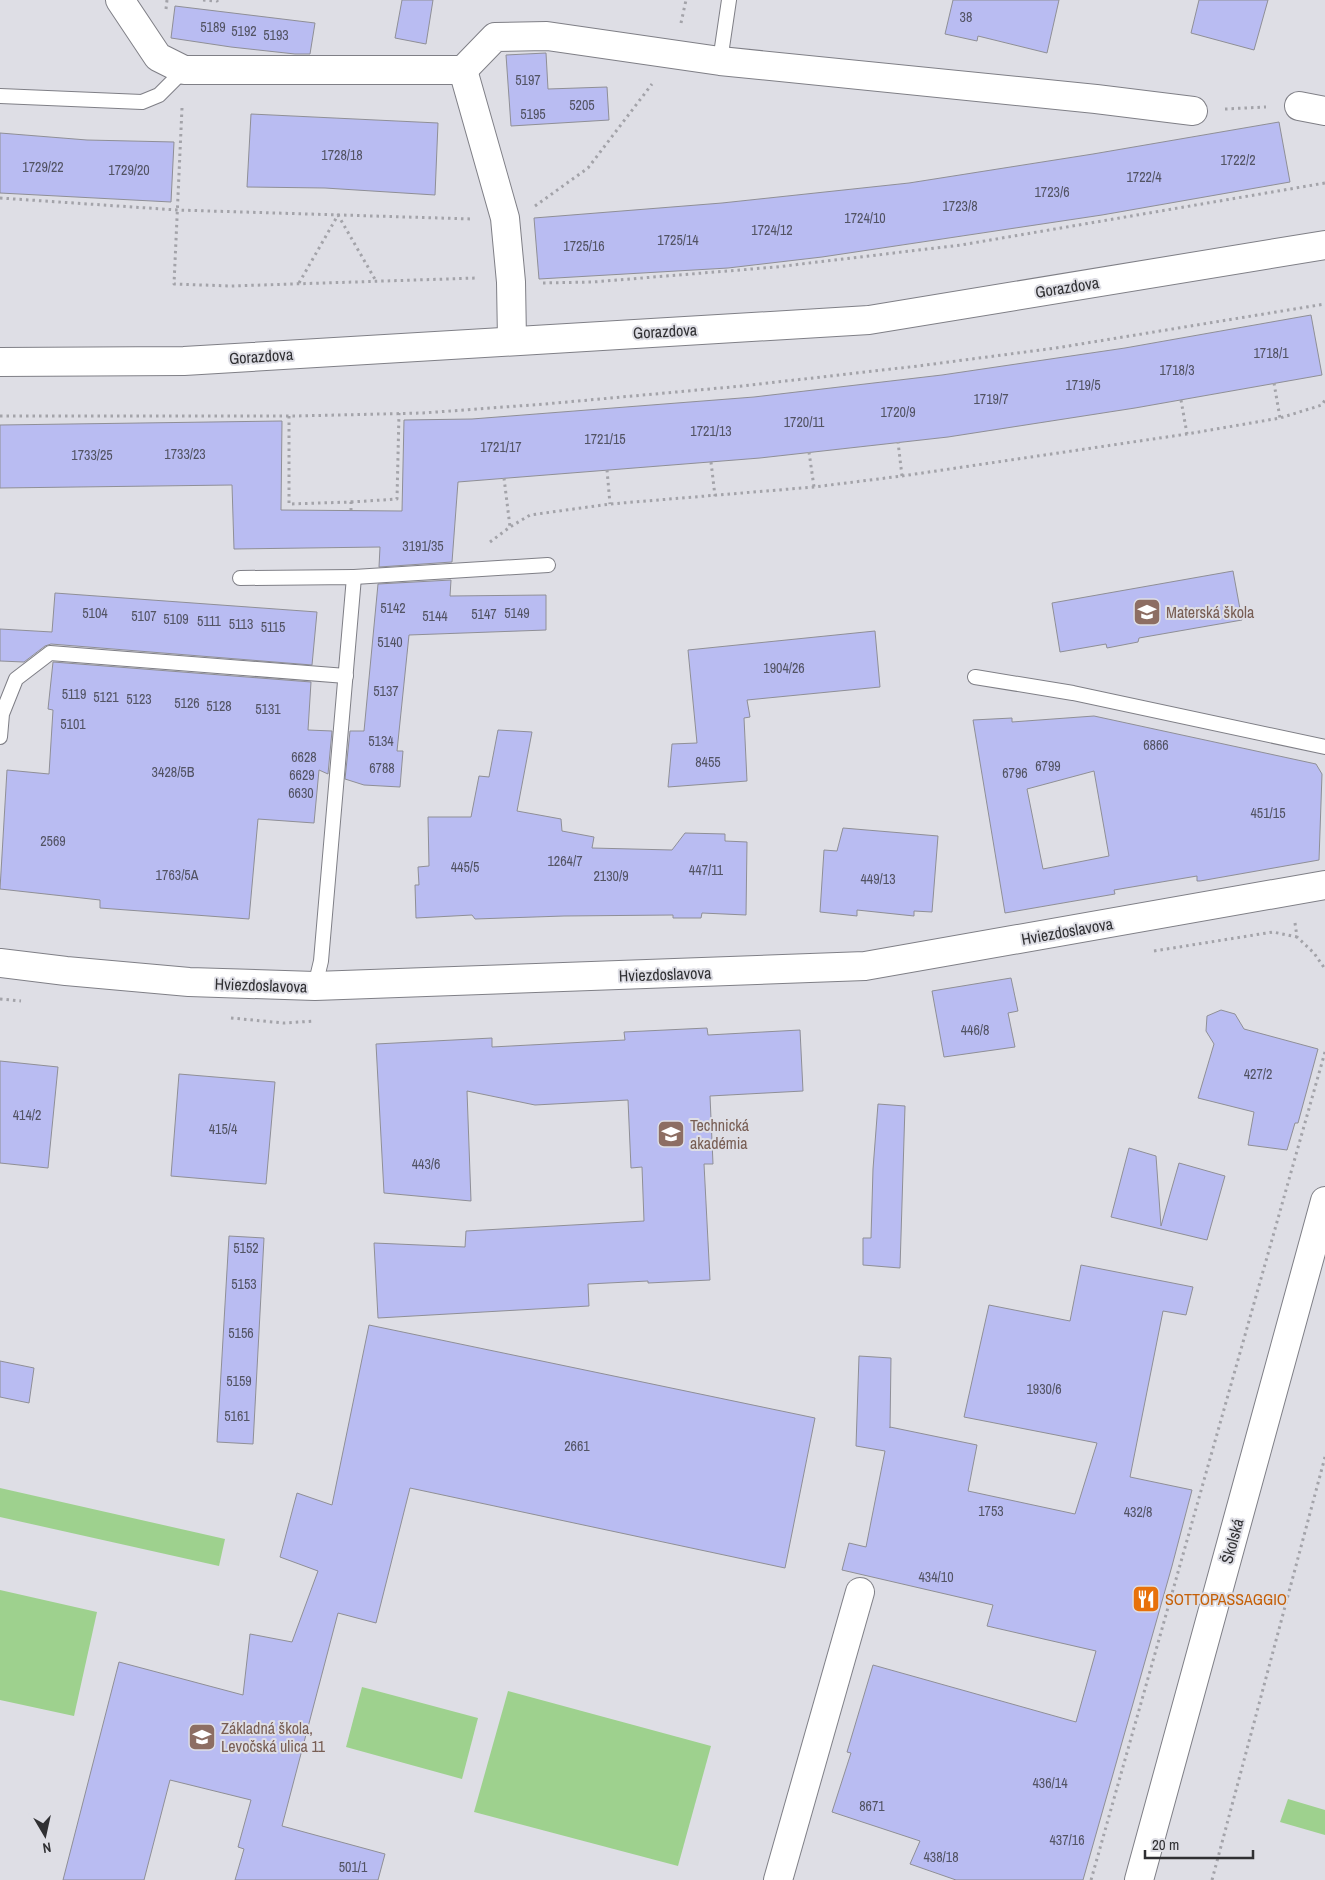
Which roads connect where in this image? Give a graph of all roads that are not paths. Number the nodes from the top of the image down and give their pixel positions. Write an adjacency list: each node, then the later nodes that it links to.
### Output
1 (120, 0): 4 (street)
2 (729, 0): 3 (lane)
3 (720, 61): 5 (street); 7 (street)
4 (184, 70): 5 (street); 6 (lane)
5 (463, 70): 9 (street)
6 (0, 96)
7 (1193, 111)
8 (1325, 245): 9 (street, Gorazdova)
9 (512, 340): 10 (street, Gorazdova)
10 (0, 362)
11 (548, 565): 12 (lane)
12 (354, 577): 13 (lane); 14 (lane)
13 (240, 578)
14 (346, 676): 16 (lane); 20 (lane)
15 (975, 677): 17 (lane)
16 (0, 737)
17 (1325, 747)
18 (1325, 885): 20 (street, Hviezdoslavova)
19 (0, 963): 20 (street, Hviezdoslavova)
20 (315, 986)
21 (1325, 1201): 24 (street, Školská)
22 (860, 1592): 23 (street)
23 (778, 1880)
24 (1139, 1880)

